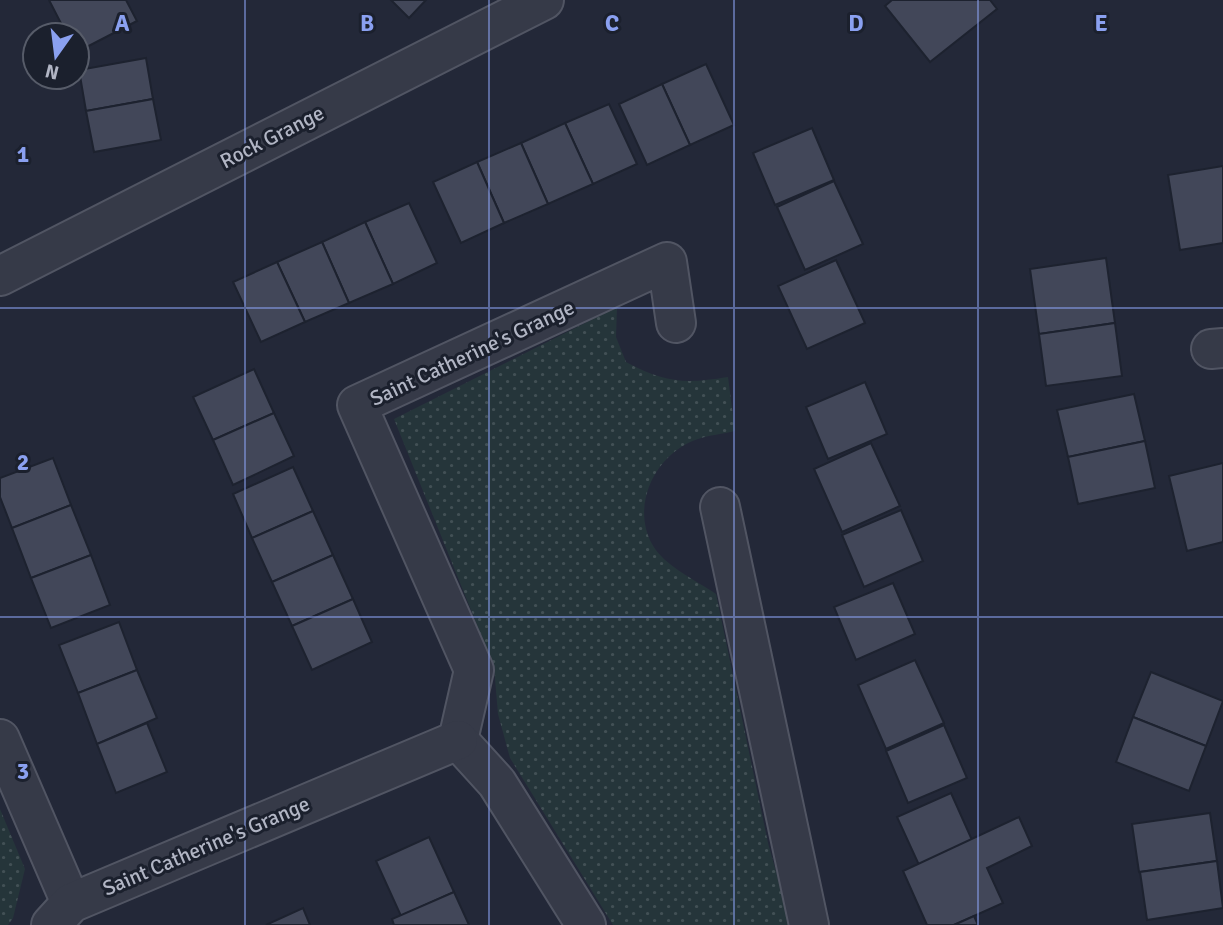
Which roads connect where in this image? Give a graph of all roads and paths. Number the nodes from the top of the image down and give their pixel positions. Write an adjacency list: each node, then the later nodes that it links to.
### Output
1 (544, 0): 2 (street, Rock Grange)
2 (0, 276)
3 (676, 323): 6 (street, Saint Catherine's Grange)
4 (720, 507): 9 (street)
5 (0, 739): 7 (street, Saint Catherine's Grange)
6 (458, 740): 7 (street, Saint Catherine's Grange); 8 (street)
7 (61, 914)
8 (586, 925)
9 (809, 925)

